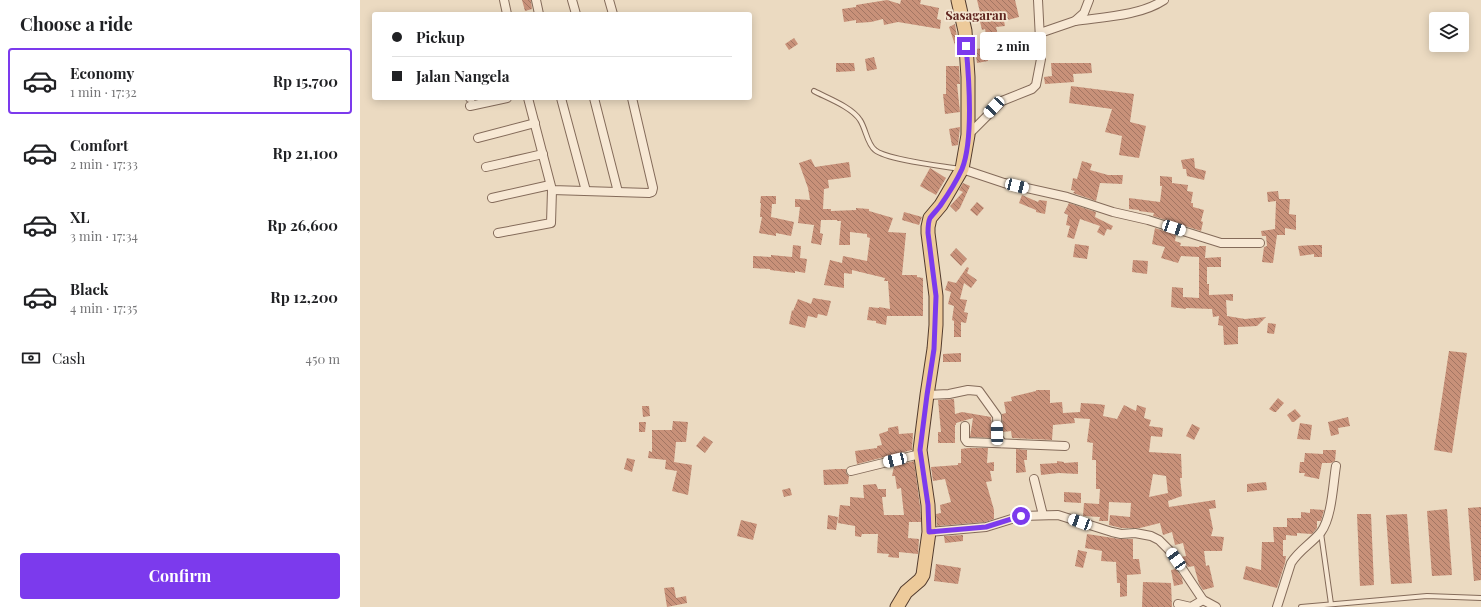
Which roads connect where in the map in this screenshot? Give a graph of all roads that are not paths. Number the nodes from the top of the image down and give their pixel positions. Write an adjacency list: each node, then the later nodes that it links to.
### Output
1 (504, 0): 9 (street)
2 (536, 0): 10 (street)
3 (572, 0): 11 (street)
4 (609, 0): 12 (street)
5 (958, 0): 23 (main road)
6 (1038, 0): 14 (street)
7 (1089, 0): 13 (street)
8 (1164, 0): 13 (street)
9 (507, 12)
10 (539, 12)
11 (575, 12)
12 (612, 12)
13 (1074, 21): 14 (street)
14 (1040, 33): 23 (street)
15 (814, 91): 27 (lane)
16 (482, 100): 21 (street)
17 (529, 100): 22 (street)
18 (562, 100): 29 (street)
19 (595, 100): 30 (street)
20 (632, 100): 30 (street)
21 (470, 101)
22 (535, 123): 24 (street); 25 (street)
23 (968, 135): 27 (main road)
24 (478, 138)
25 (543, 154): 26 (street); 28 (street)
26 (486, 167)
27 (962, 169): 33 (street); 34 (main road)
28 (551, 187): 29 (street); 31 (street); 32 (street)
29 (586, 191): 30 (street)
30 (618, 192)
31 (492, 198)
32 (498, 233)
33 (1260, 243)
34 (927, 395): 36 (street); 38 (main road)
35 (965, 426): 36 (street)
36 (1002, 444): 37 (street)
37 (1065, 446)
38 (920, 454): 40 (street); 43 (main road)
39 (1336, 466): 44 (street)
40 (851, 471)
41 (1034, 479): 42 (street)
42 (1043, 515): 43 (street); 46 (street)
43 (929, 532): 49 (main road)
44 (1320, 532): 48 (lane); 51 (street)
45 (1481, 598): 48 (lane)
46 (1202, 600): 47 (street); 50 (street)
47 (1178, 604)
48 (1331, 604): 52 (lane)
49 (896, 607)
50 (1216, 607)
51 (1277, 607)
52 (1301, 607)

